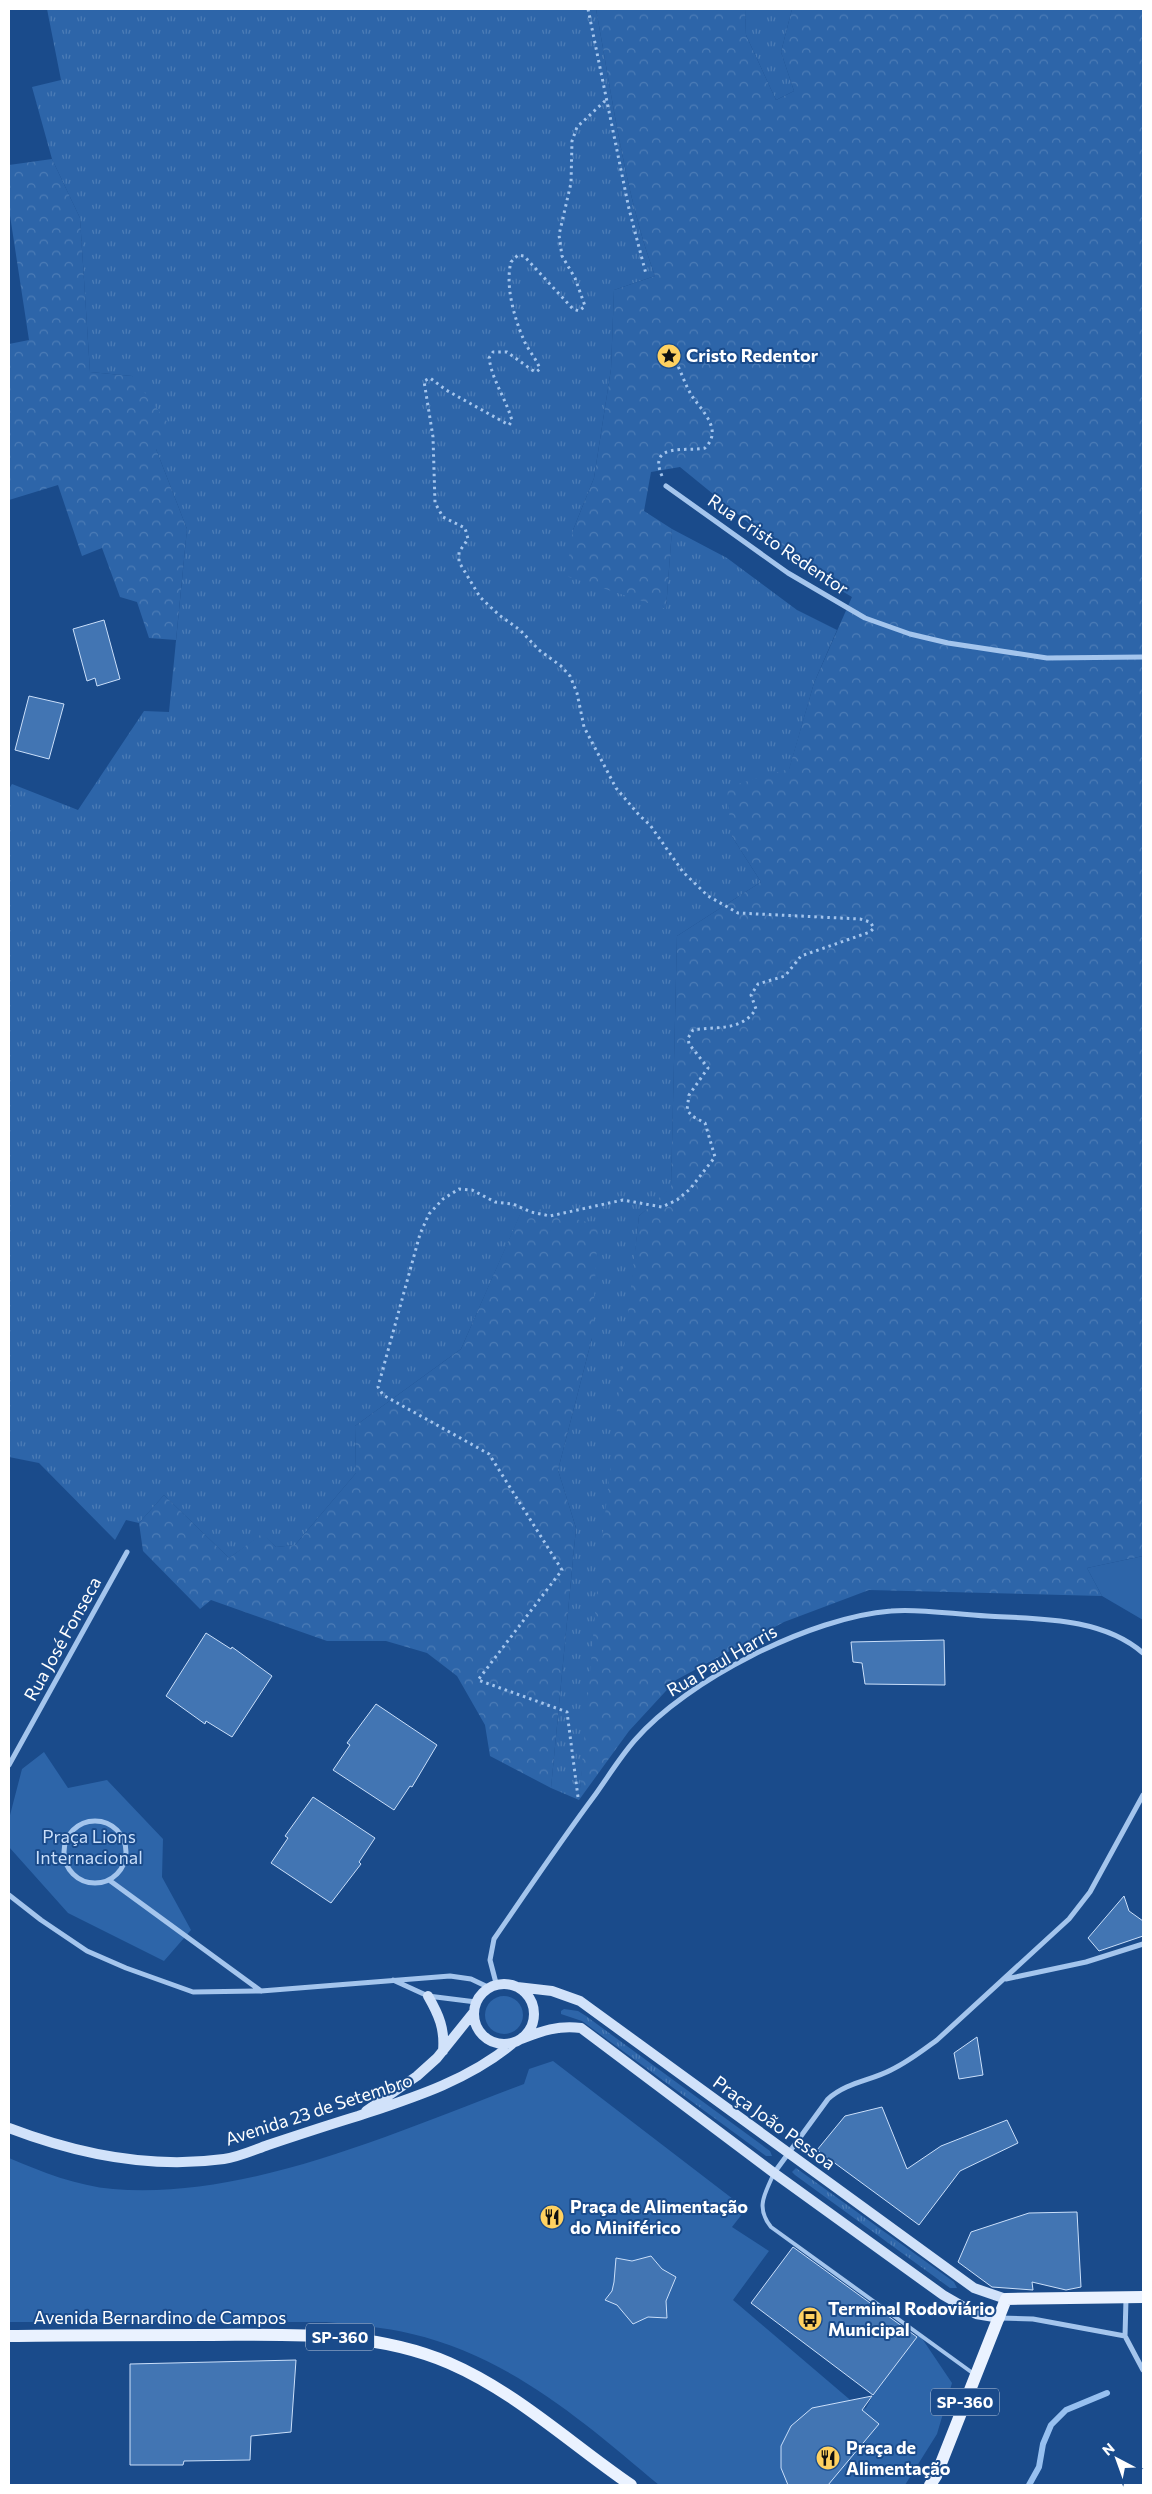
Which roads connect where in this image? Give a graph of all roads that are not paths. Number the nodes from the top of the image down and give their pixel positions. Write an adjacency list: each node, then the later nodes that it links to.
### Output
1 (666, 486): 2 (street, Rua Cristo Redentor)
2 (1143, 657)
3 (127, 1552): 5 (street, Rua José Fonseca)
4 (1143, 1654): 12 (street, Rua Paul Harris)
5 (9, 1765)
6 (1143, 1796): 10 (street)
7 (109, 1880): 7 (street); 14 (street)
8 (9, 1895): 14 (street)
9 (1143, 1944): 10 (street)
10 (1005, 1979): 22 (street)
11 (393, 1980): 12 (street); 14 (street); 15 (street)
12 (493, 1985): 13 (street); 16 (street)
13 (518, 1987): 18 (street); 22 (street, Praça João Pessoa)
14 (261, 1991)
15 (428, 1996): 16 (street); 19 (street)
16 (476, 2002): 17 (street)
17 (473, 2013): 18 (street); 19 (street)
18 (516, 2041): 20 (street, Avenida 23 de Setembro); 23 (street)
19 (443, 2051): 20 (street)
20 (362, 2114): 21 (street, Avenida 23 de Setembro)
21 (9, 2128)
22 (788, 2154): 23 (street); 26 (street, Praça João Pessoa)
23 (774, 2173): 27 (street); 31 (lane)
24 (1126, 2297): 25 (main road); 26 (main road); 29 (street)
25 (1143, 2297)
26 (1006, 2298): 27 (main road, SP-360)
27 (1000, 2318): 29 (street); 31 (main road, SP-360)
28 (9, 2336): 32 (main road, Avenida Bernardino de Campos / SP-360)
29 (1125, 2336): 30 (street)
30 (1143, 2370)
31 (976, 2376): 33 (main road, SP-360)
32 (631, 2485)
33 (930, 2485)

